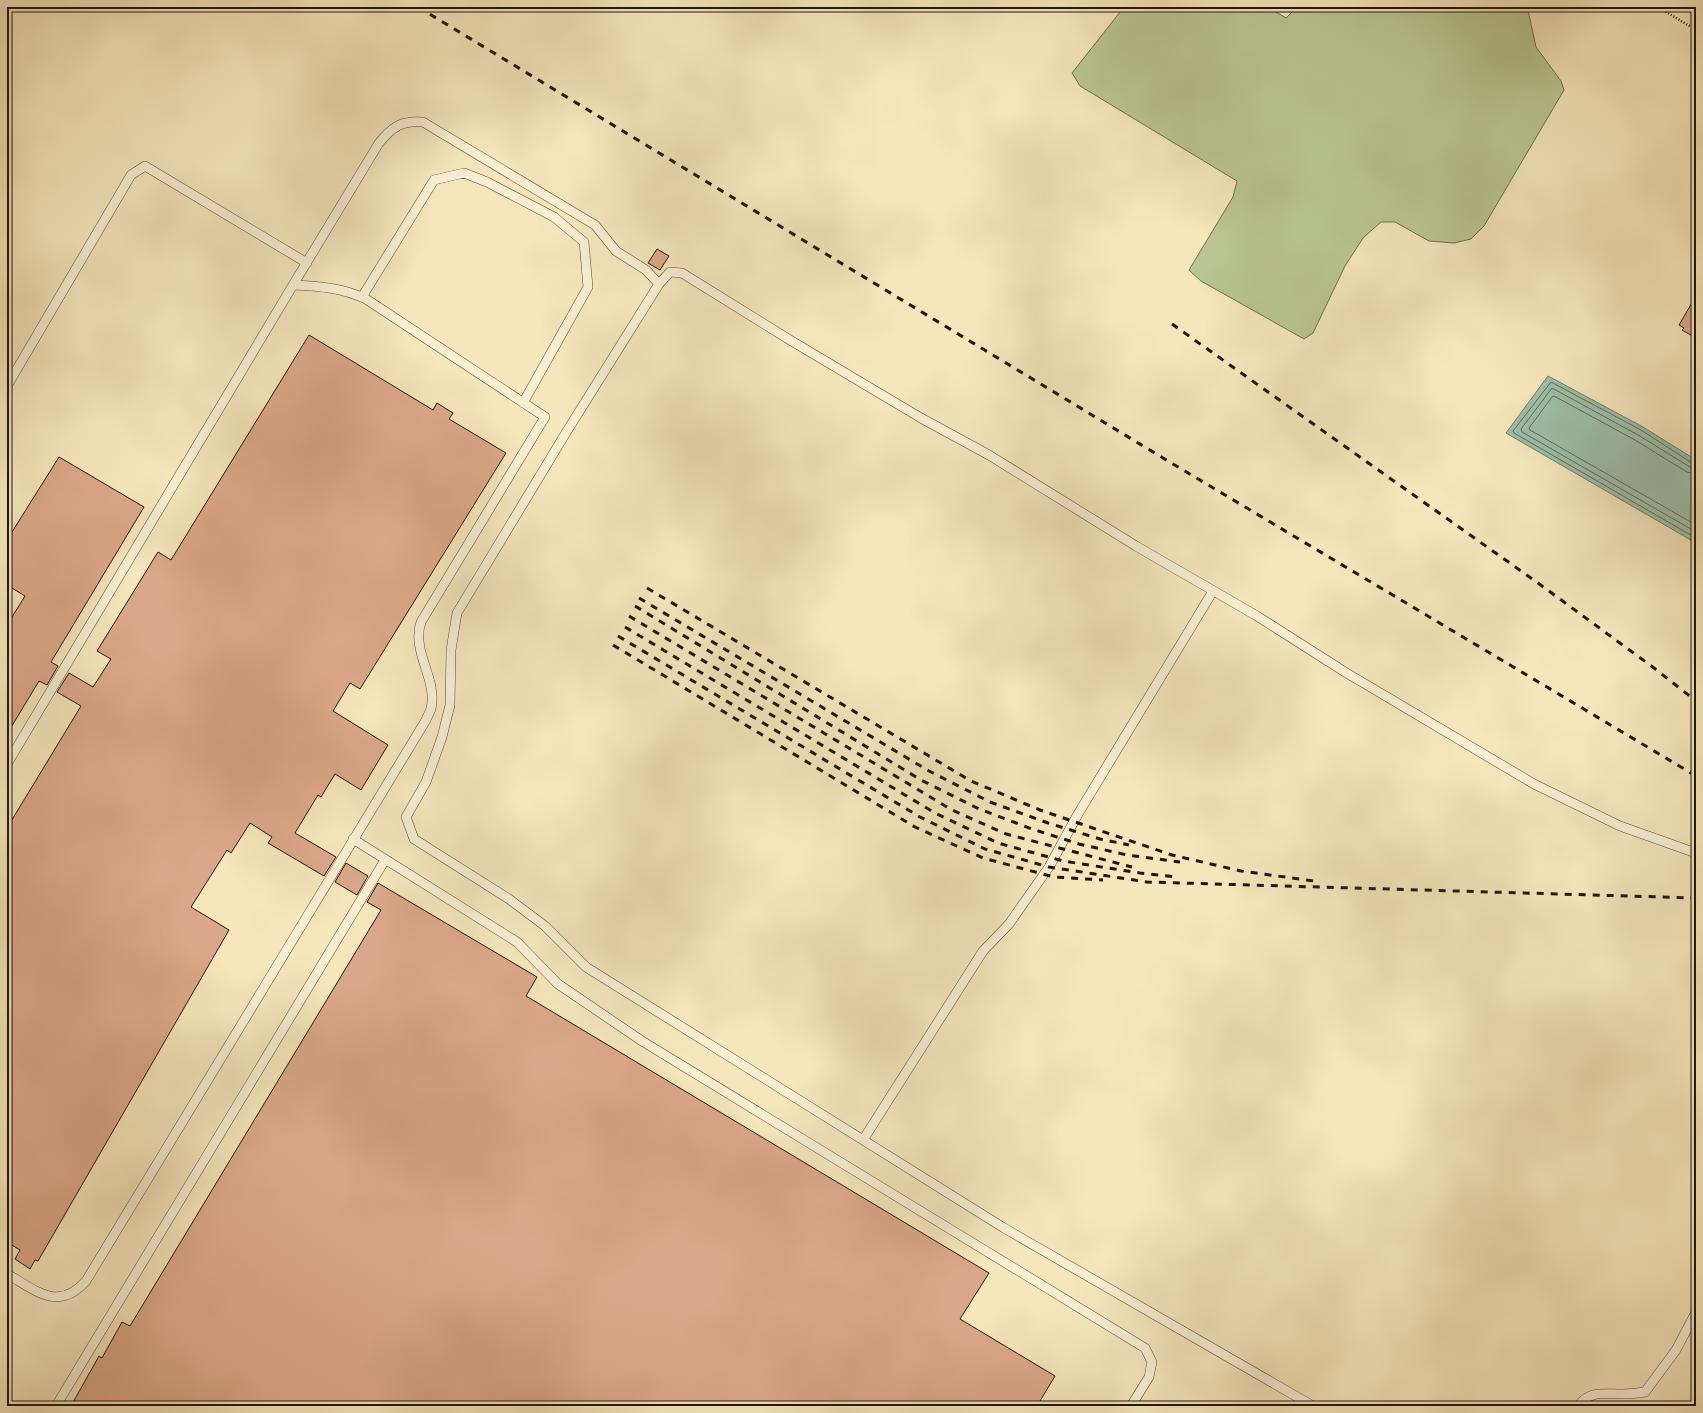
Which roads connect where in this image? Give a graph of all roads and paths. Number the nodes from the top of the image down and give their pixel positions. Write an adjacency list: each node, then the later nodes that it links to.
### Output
1 (1658, 7): 2 (path)
2 (1696, 30)
3 (307, 263): 4 (lane); 5 (lane); 7 (lane)
4 (659, 284): 9 (lane); 14 (lane)
5 (293, 285): 6 (lane); 10 (lane)
6 (362, 297): 8 (lane); 8 (lane)
7 (7, 386)
8 (523, 403): 11 (lane)
9 (1213, 591): 12 (lane); 14 (lane)
10 (7, 764)
11 (353, 839): 13 (lane); 15 (lane)
12 (1696, 852)
13 (385, 860): 17 (lane); 18 (lane)
14 (863, 1140): 19 (lane)
15 (7, 1274)
16 (1696, 1312): 20 (lane)
17 (56, 1406)
18 (1131, 1406)
19 (1313, 1406)
20 (1578, 1406)

